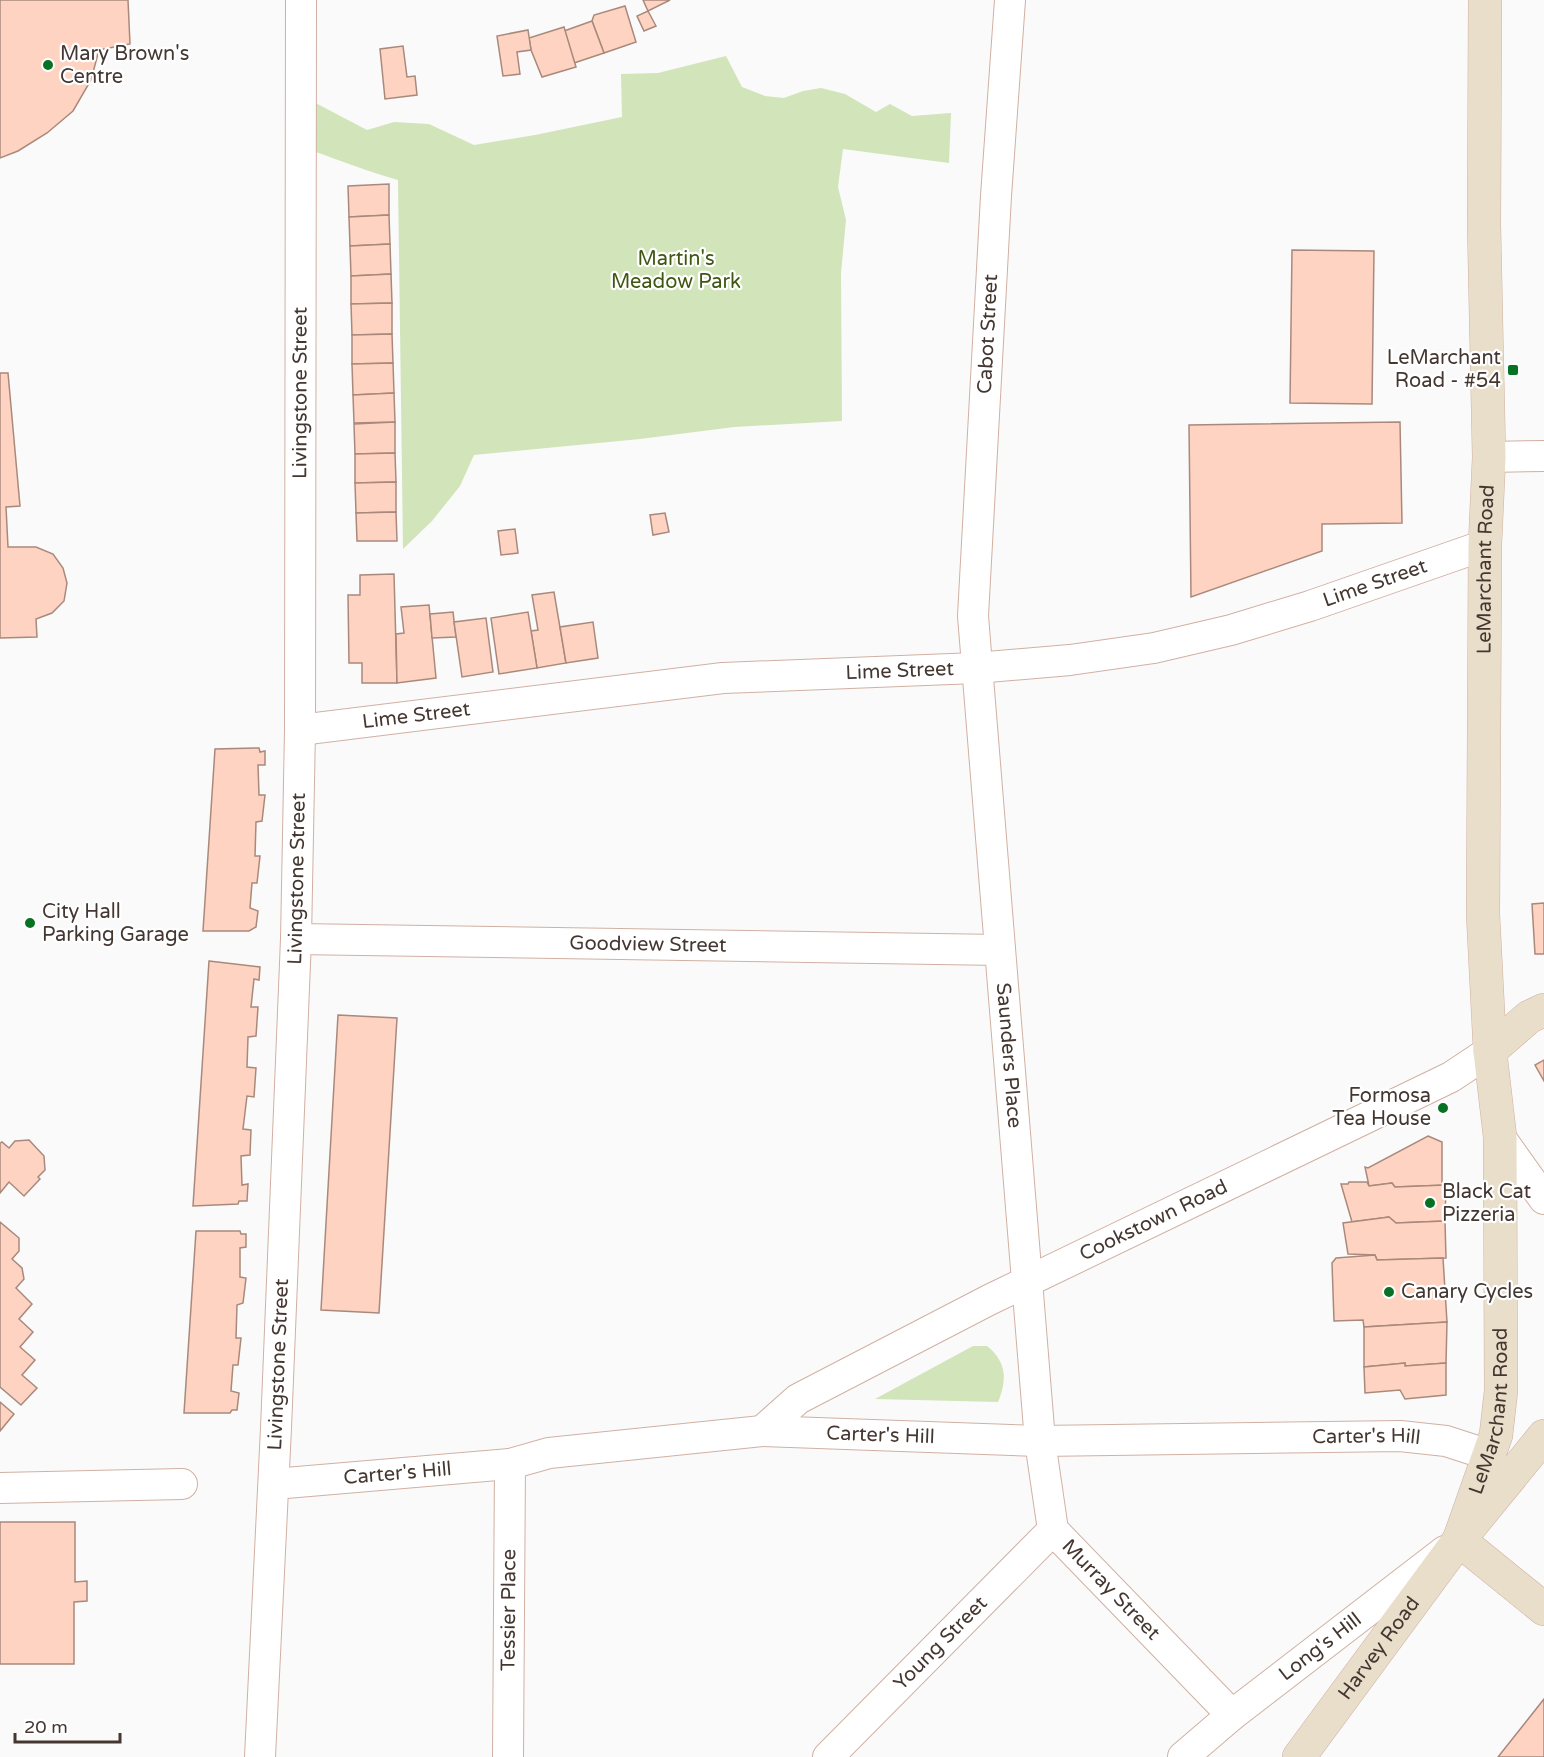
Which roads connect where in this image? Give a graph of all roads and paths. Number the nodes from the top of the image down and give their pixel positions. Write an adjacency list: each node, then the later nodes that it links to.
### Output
1 (301, 0): 8 (street, Livingstone Street)
2 (1010, 0): 7 (street, Cabot Street)
3 (1485, 0): 5 (main road, LeMarchant Road)
4 (1544, 456): 5 (street)
5 (1489, 457): 6 (main road, LeMarchant Road)
6 (1485, 545): 7 (street, Lime Street); 12 (main road, LeMarchant Road)
7 (976, 668): 8 (street, Lime Street); 10 (street, Saunders Place)
8 (300, 730): 9 (street, Livingstone Street)
9 (296, 939): 10 (street, Goodview Street); 22 (street, Livingstone Street)
10 (1000, 950): 15 (street, Saunders Place)
11 (1544, 1010): 12 (main road, Cookstown Road)
12 (1490, 1051): 13 (main road, LeMarchant Road); 15 (street, Cookstown Road)
13 (1500, 1137): 14 (street, LeMarchant Road); 19 (main road, LeMarchant Road)
14 (1544, 1199)
15 (1026, 1283): 16 (street, Cookstown Road); 18 (street, Saunders Place)
16 (762, 1431): 18 (street, Carter's Hill); 20 (street, Carter's Hill)
17 (1544, 1436): 25 (main road)
18 (1040, 1441): 19 (street, Carter's Hill); 24 (street, Murray Street)
19 (1489, 1455): 25 (main road, LeMarchant Road)
20 (510, 1464): 22 (street, Carter's Hill); 29 (street, Tessier Place)
21 (182, 1484): 23 (street)
22 (274, 1484): 28 (street, Livingstone Street)
23 (0, 1488)
24 (1053, 1530): 27 (street, Murray Street); 30 (street, Young Street)
25 (1459, 1540): 26 (main road); 27 (street, Long's Hill); 32 (main road, Harvey Road)
26 (1544, 1609)
27 (1232, 1715): 31 (street, Long's Hill)
28 (260, 1757)
29 (508, 1757)
30 (828, 1757)
31 (1183, 1757)
32 (1299, 1757)

